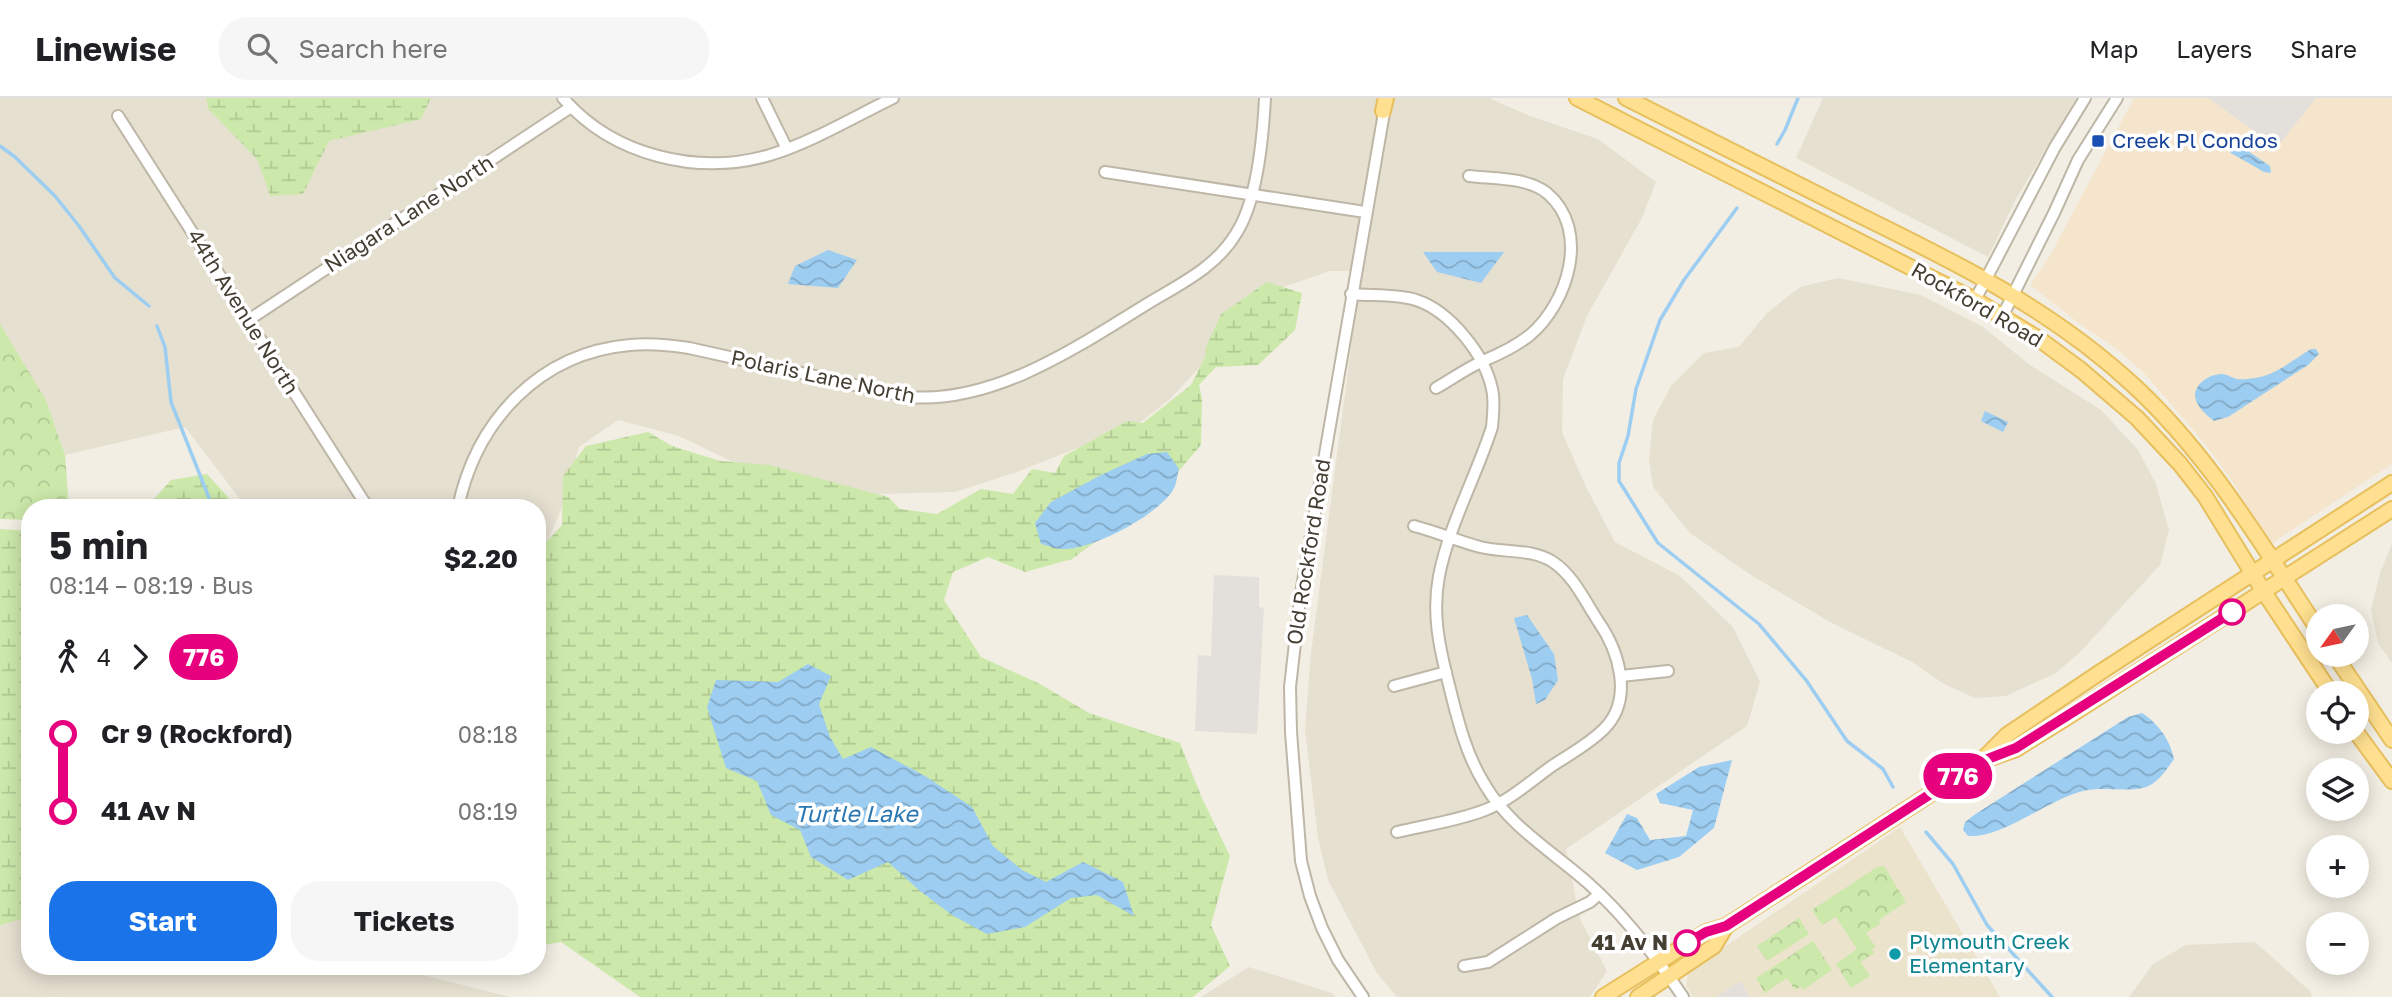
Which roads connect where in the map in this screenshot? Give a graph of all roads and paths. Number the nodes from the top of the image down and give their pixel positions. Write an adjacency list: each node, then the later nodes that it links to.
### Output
1 (762, 98): 11 (street)
2 (893, 98): 11 (street)
3 (1265, 98): 14 (street, Polaris Lane North)
4 (1577, 98): 19 (main road, Rockford Road)
5 (1626, 98): 16 (main road, Rockford Road)
6 (2085, 98): 16 (street)
7 (2117, 98): 18 (street)
8 (567, 102): 11 (street); 21 (street, Niagara Lane North)
9 (1386, 102): 15 (street, Old Rockford Road)
10 (118, 116): 21 (street, 44th Avenue North)
11 (787, 149)
12 (1105, 172): 14 (street)
13 (1469, 176): 22 (street)
14 (1252, 195): 15 (street); 26 (street, Polaris Lane North)
15 (1365, 212): 17 (street, Old Rockford Road)
16 (1987, 280): 18 (main road, Rockford Road); 19 (street)
17 (1351, 294): 22 (street); 52 (street, Old Rockford Road)
18 (2013, 295): 20 (street); 30 (main road, Rockford Road)
19 (1976, 300): 20 (main road, Rockford Road)
20 (2003, 315): 31 (main road, Rockford Road)
21 (247, 321): 25 (street, 44th Avenue North)
22 (1482, 361): 23 (street); 29 (street)
23 (1436, 388)
24 (2392, 483): 30 (main road)
25 (362, 499)
26 (460, 499)
27 (2392, 509): 32 (main road)
28 (1415, 526): 29 (street)
29 (1451, 536): 37 (street); 38 (street)
30 (2272, 560): 31 (main road); 32 (main road, Rockford Road)
31 (2252, 573): 33 (main road, Rockford Road); 43 (main road)
32 (2284, 579): 33 (main road); 34 (main road, Rockford Road)
33 (2264, 593): 39 (main road, Rockford Road); 43 (main road)
34 (2306, 612)
35 (2343, 667): 41 (main road)
36 (1668, 671): 38 (street)
37 (1446, 672): 40 (street); 45 (street)
38 (1621, 676): 45 (street)
39 (2323, 681)
40 (1394, 686)
41 (2392, 740)
42 (2365, 744): 44 (main road)
43 (1980, 762): 48 (main road)
44 (2392, 781)
45 (1498, 803): 46 (street); 47 (street)
46 (1397, 832)
47 (1599, 894): 49 (street); 50 (street)
48 (1726, 926): 49 (main road); 51 (main road)
49 (1658, 962): 51 (street); 53 (main road)
50 (1464, 966)
51 (1668, 976): 54 (main road); 55 (street)
52 (1363, 997)
53 (1603, 997)
54 (1638, 997)
55 (1682, 997)

